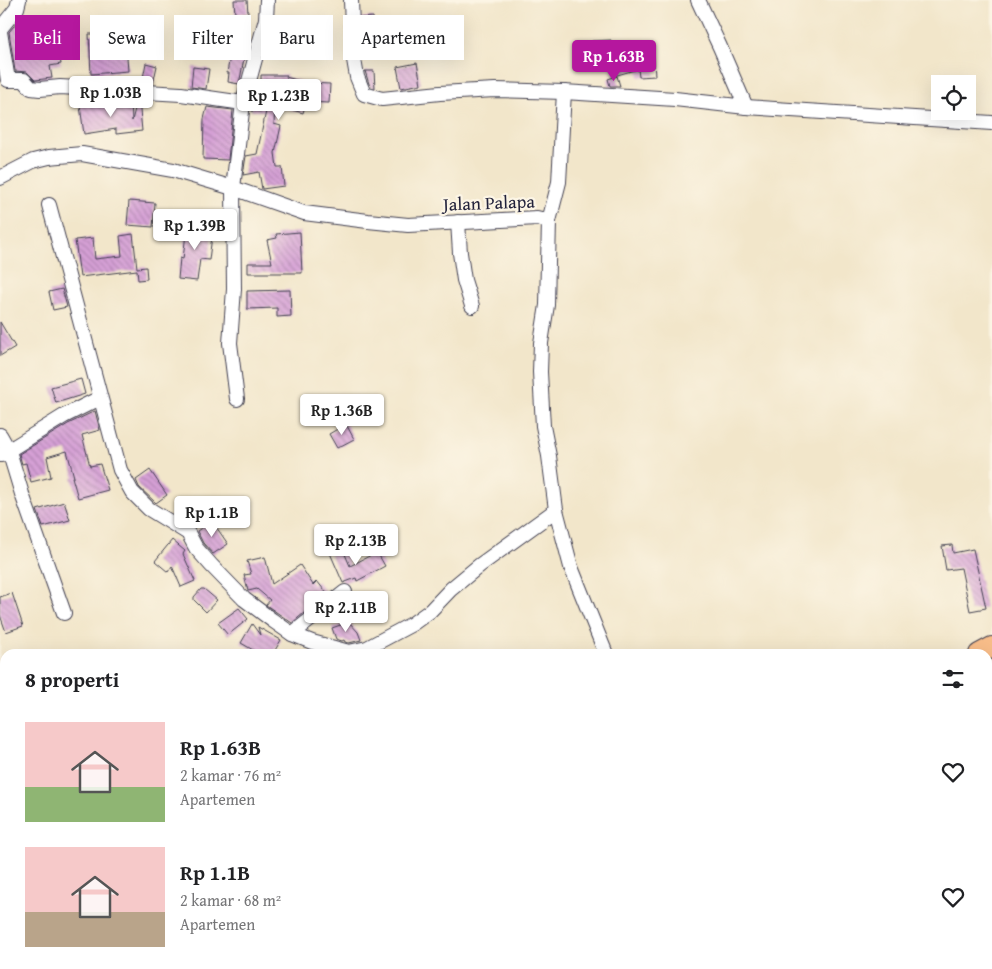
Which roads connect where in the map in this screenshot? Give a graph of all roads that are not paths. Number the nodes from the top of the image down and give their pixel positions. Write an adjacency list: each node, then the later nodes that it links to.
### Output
1 (19, 0): 5 (street)
2 (266, 0): 7 (street)
3 (351, 0): 6 (street)
4 (698, 0): 8 (street)
5 (0, 30): 7 (street)
6 (564, 92): 8 (street); 13 (street)
7 (243, 103): 11 (street)
8 (746, 107): 9 (street)
9 (992, 123)
10 (0, 178): 11 (street, Jalan Palapa)
11 (234, 188): 14 (street, Jalan Palapa); 17 (street)
12 (49, 205): 16 (street)
13 (549, 220): 14 (street, Jalan Palapa); 20 (street, Jalan Palapa)
14 (458, 222): 15 (street)
15 (472, 306)
16 (100, 398): 19 (street); 23 (street)
17 (237, 399)
18 (0, 435): 19 (street)
19 (4, 453): 22 (street)
20 (556, 510): 25 (street); 26 (street, Jalan Palapa)
21 (345, 592): 23 (street)
22 (64, 613)
23 (292, 634): 24 (street)
24 (338, 649)
25 (362, 649)
26 (604, 649)

